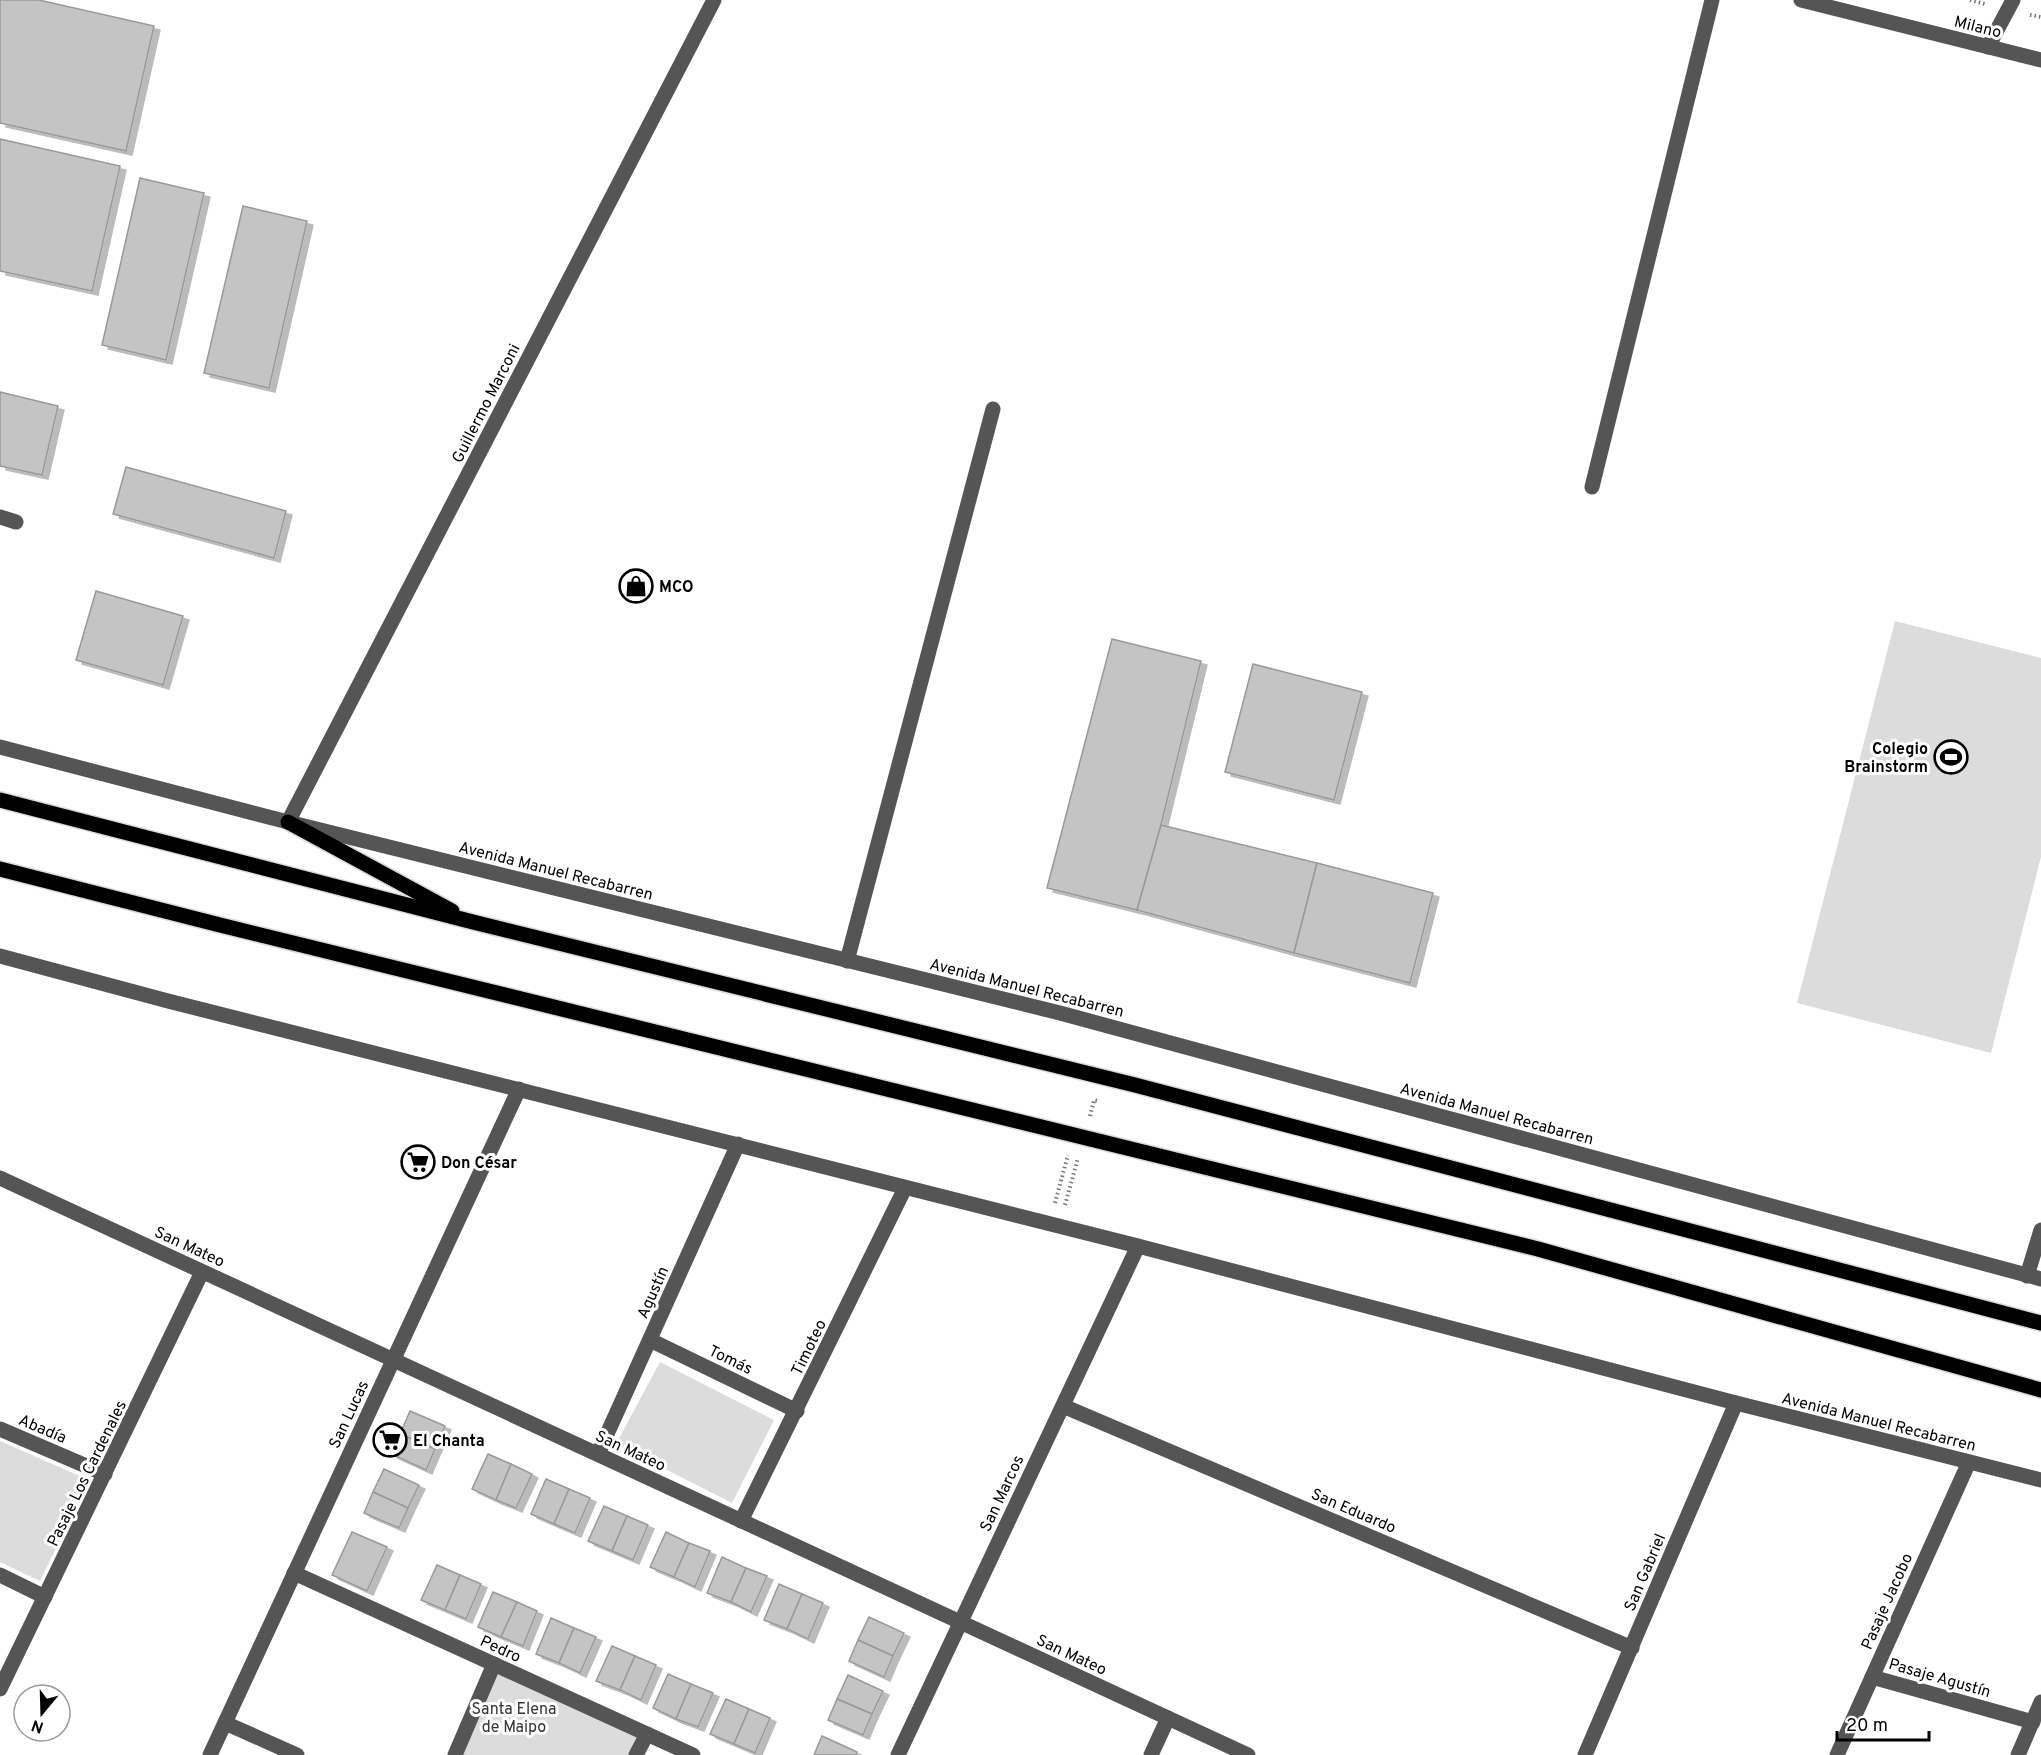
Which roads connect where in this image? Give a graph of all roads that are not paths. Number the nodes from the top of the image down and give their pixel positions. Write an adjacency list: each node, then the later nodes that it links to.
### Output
1 (714, 0): 13 (street, Guillermo Marconi)
2 (1712, 0): 8 (street)
3 (1801, 0): 5 (street, Milano)
4 (2013, 0): 5 (street)
5 (1988, 47): 6 (street, Milano)
6 (2041, 60)
7 (993, 409): 17 (street)
8 (1592, 488)
9 (0, 517): 10 (street)
10 (16, 522)
11 (0, 747): 13 (street, Avenida Manuel Recabarren)
12 (0, 800): 15 (main road)
13 (288, 822): 15 (main road); 17 (street, Avenida Manuel Recabarren)
14 (0, 869): 29 (main road)
15 (473, 922): 26 (main road)
16 (0, 956): 18 (street, Avenida Manuel Recabarren)
17 (846, 961): 25 (street, Avenida Manuel Recabarren)
18 (519, 1089): 19 (street, Avenida Manuel Recabarren); 28 (street, San Lucas)
19 (738, 1144): 21 (street, Avenida Manuel Recabarren); 27 (street, Agustín)
20 (0, 1178): 24 (street, San Mateo)
21 (905, 1188): 23 (street, Avenida Manuel Recabarren); 32 (street, Timoteo)
22 (2041, 1230): 25 (street)
23 (1137, 1246): 30 (street, Avenida Manuel Recabarren); 31 (street, San Marcos)
24 (202, 1272): 28 (street, San Mateo); 36 (street, Pasaje Los Cardenales)
25 (2034, 1277)
26 (2041, 1323)
27 (650, 1340): 32 (street, Tomás); 34 (street, Agustín)
28 (393, 1360): 34 (street, San Mateo); 39 (street, San Lucas)
29 (2041, 1390)
30 (1737, 1403): 35 (street, Avenida Manuel Recabarren); 43 (street, San Gabriel)
31 (1062, 1406): 42 (street, San Marcos); 43 (street, San Eduardo)
32 (797, 1411): 38 (street, Timoteo)
33 (0, 1429): 36 (street, Abadía)
34 (598, 1454): 38 (street, San Mateo)
35 (1969, 1462): 37 (street, Avenida Manuel Recabarren); 45 (street, Pasaje Jacobo)
36 (105, 1474): 41 (street, Pasaje Los Cardenales)
37 (2041, 1480)
38 (741, 1521): 42 (street, San Mateo)
39 (294, 1573): 44 (street, Pedro); 50 (street, San Lucas)
40 (0, 1575): 41 (street)
41 (45, 1597): 46 (street, Pasaje Los Cardenales)
42 (960, 1622): 48 (street, San Mateo); 57 (street, San Marcos)
43 (1632, 1648): 60 (street, San Gabriel)
44 (494, 1664): 51 (street, Pedro); 54 (street)
45 (1872, 1677): 49 (street, Pasaje Agustín); 61 (street, Pasaje Jacobo)
46 (0, 1689)
47 (2041, 1702): 49 (street)
48 (1168, 1718): 58 (street); 59 (street, San Mateo)
49 (2032, 1722): 62 (street)
50 (225, 1723): 52 (street, San Lucas); 53 (street)
51 (647, 1734): 55 (street); 56 (street, Pedro)
52 (210, 1755)
53 (297, 1755)
54 (455, 1755)
55 (636, 1755)
56 (693, 1755)
57 (898, 1755)
58 (1151, 1755)
59 (1248, 1755)
60 (1585, 1755)
61 (1837, 1755)
62 (2018, 1755)

